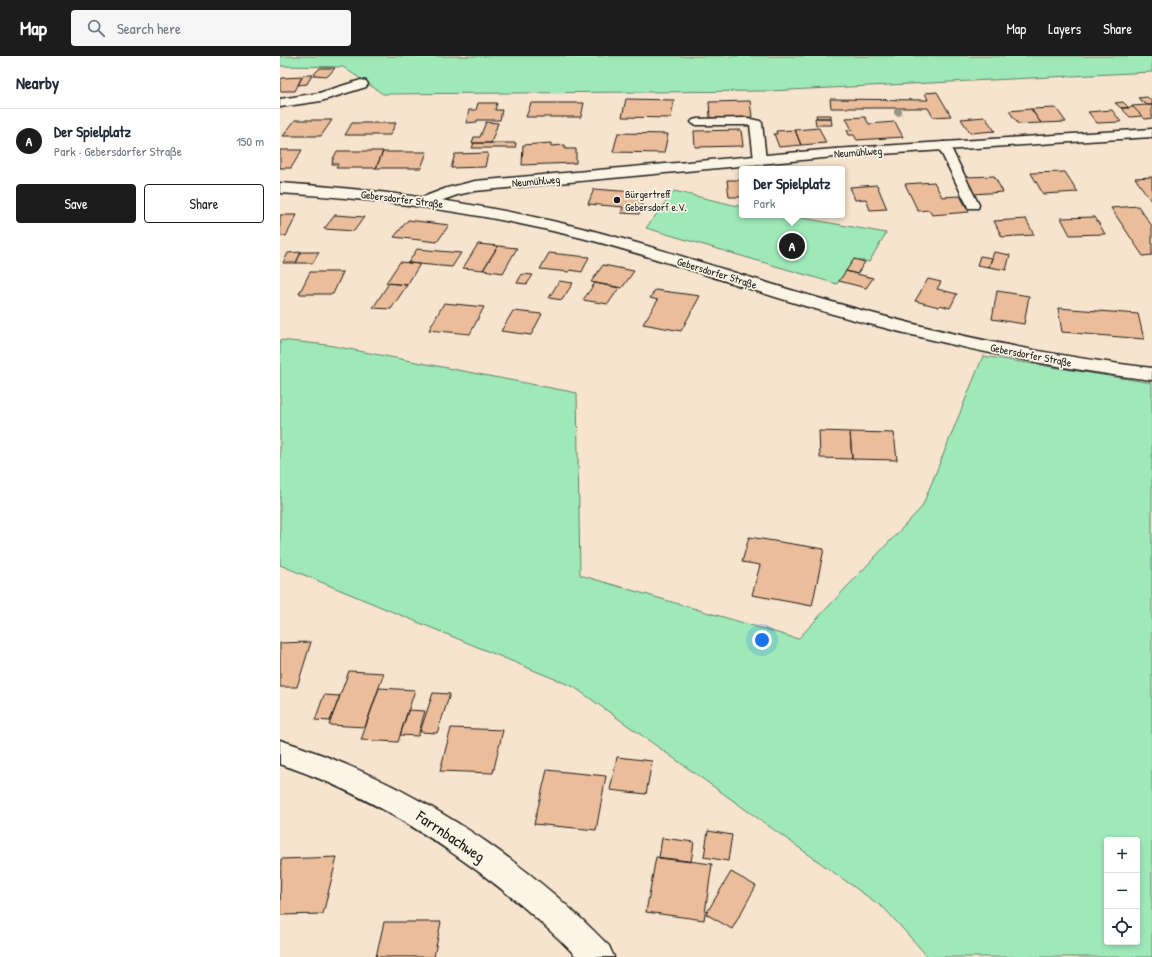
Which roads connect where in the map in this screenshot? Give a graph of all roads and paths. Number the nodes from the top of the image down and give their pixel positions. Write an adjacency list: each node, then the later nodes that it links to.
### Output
1 (362, 84): 2 (street)
2 (280, 103)
3 (697, 122): 6 (lane)
4 (1152, 133): 5 (street, Neumühlweg)
5 (944, 146): 6 (street, Neumühlweg); 9 (lane)
6 (760, 160): 8 (street, Neumühlweg)
7 (280, 188): 8 (street, Gebersdorfer Straße)
8 (424, 202): 10 (street, Gebersdorfer Straße)
9 (973, 205)
10 (1152, 374)
11 (280, 753): 12 (street, Farrnbachweg)
12 (598, 957)

